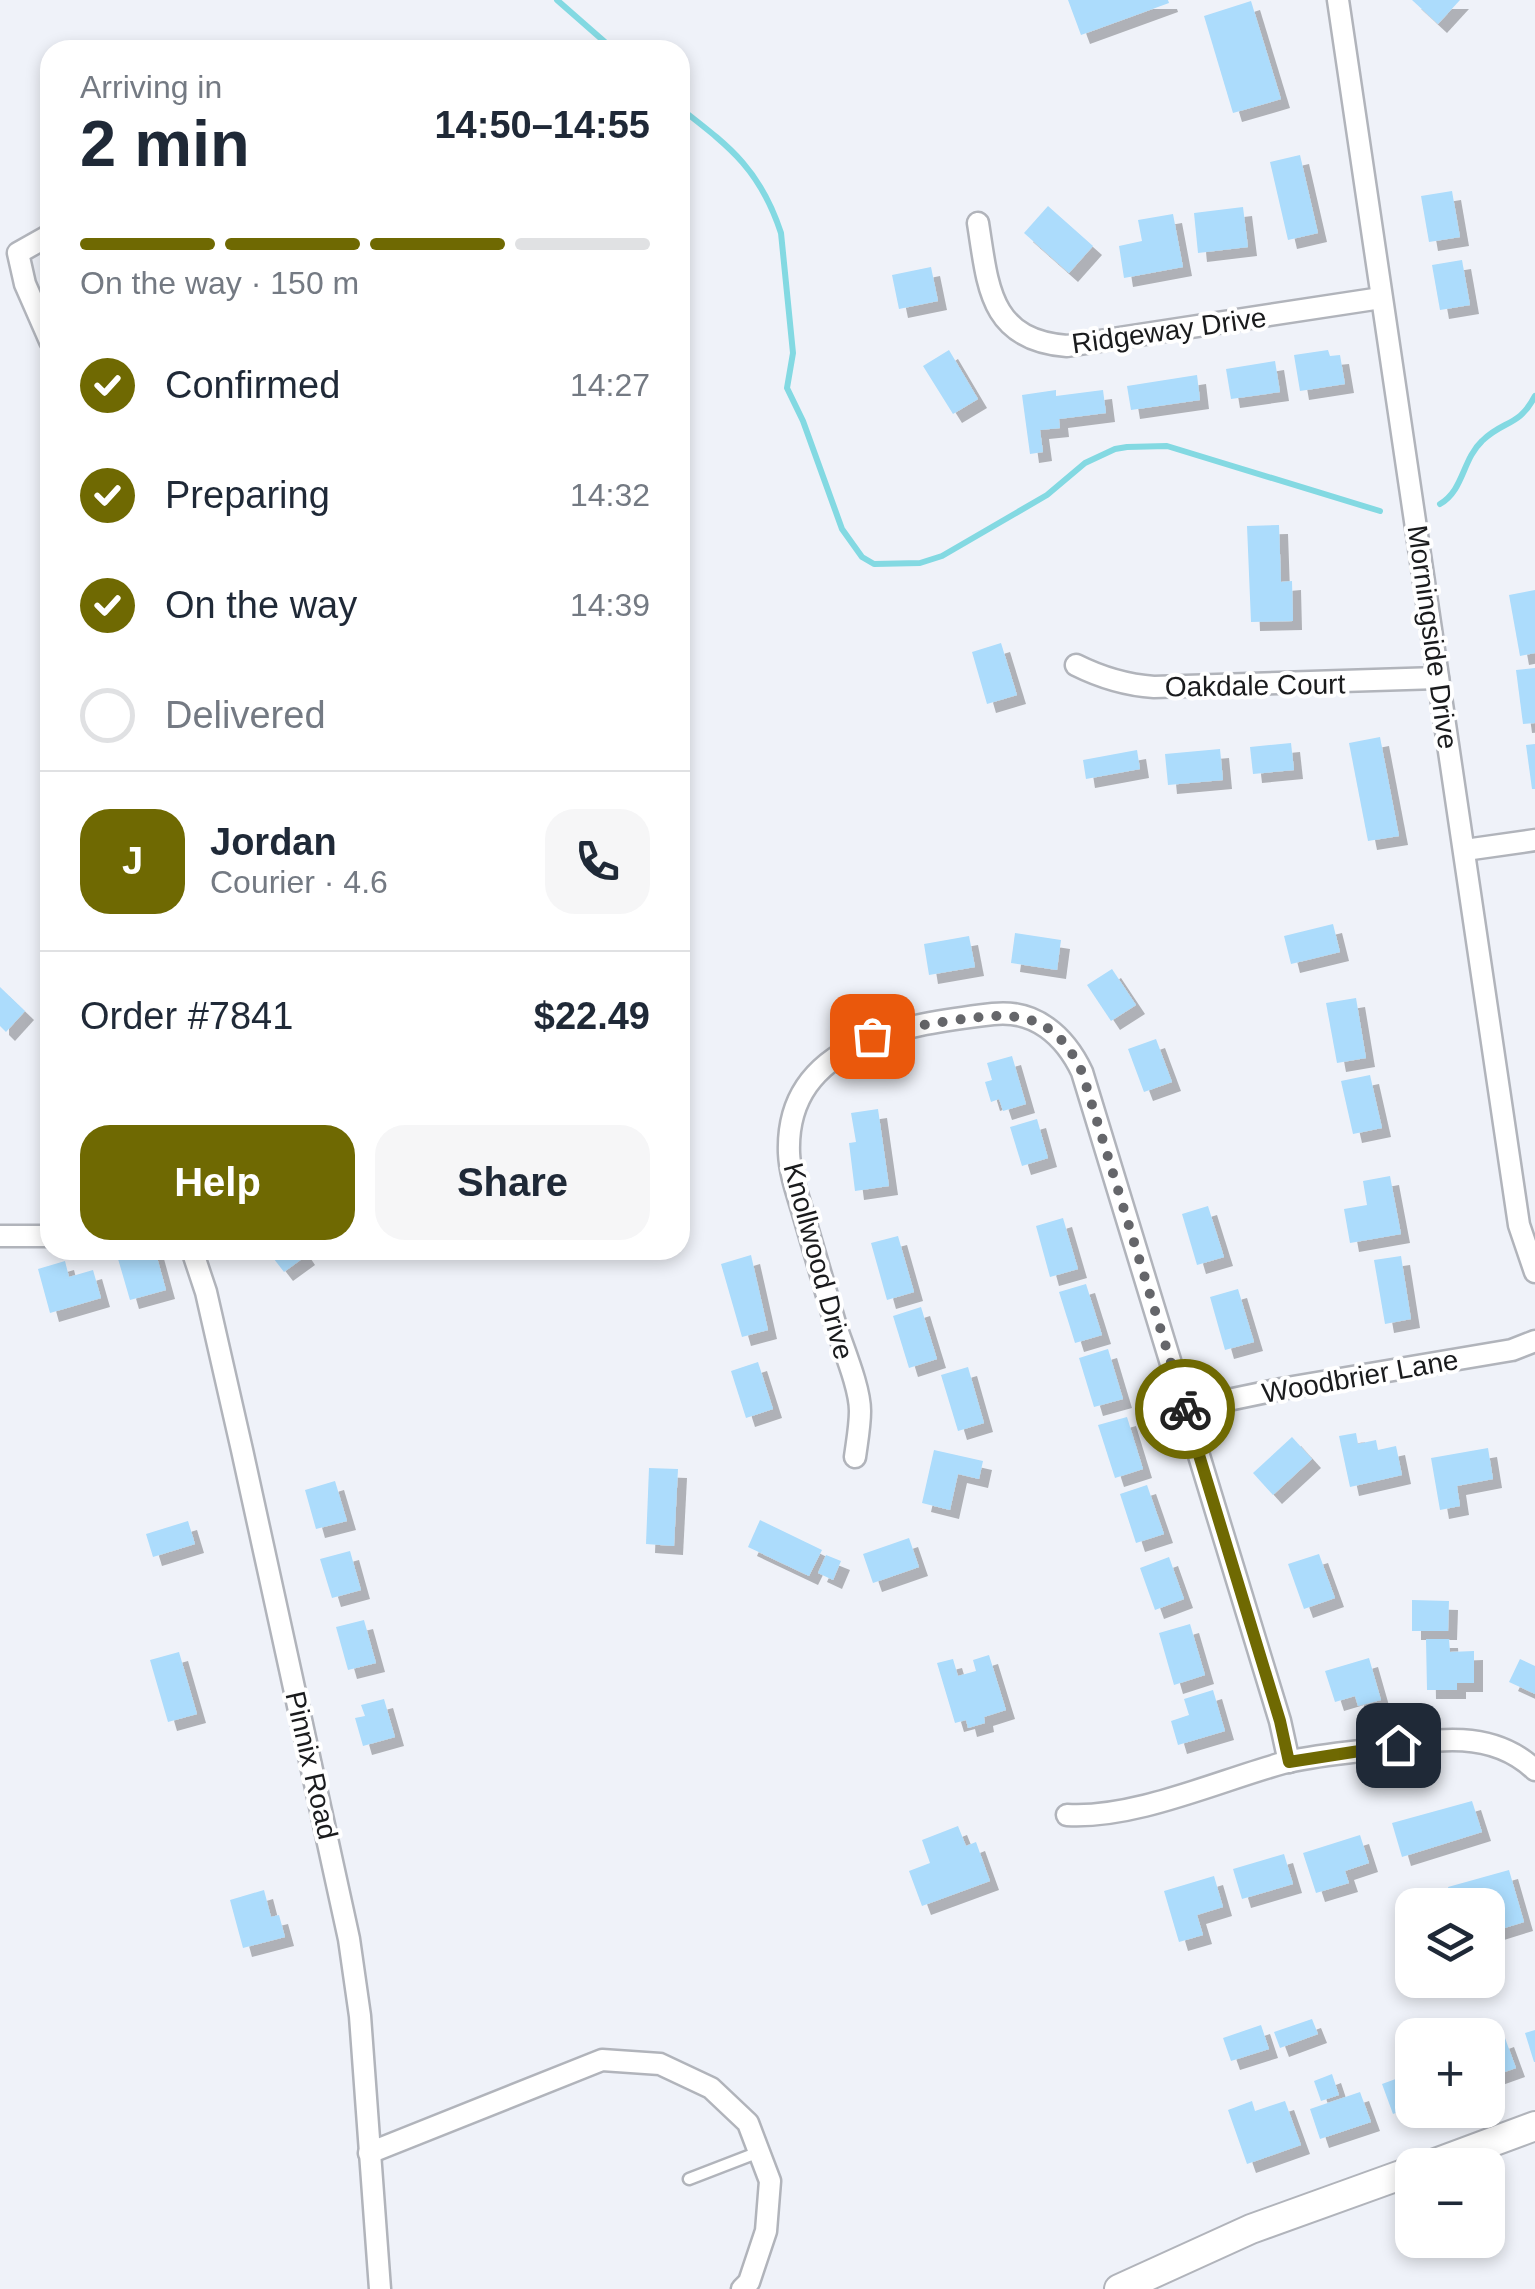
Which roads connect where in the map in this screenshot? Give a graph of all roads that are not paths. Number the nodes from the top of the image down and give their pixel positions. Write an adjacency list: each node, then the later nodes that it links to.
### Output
1 (1338, 0): 4 (street, Morningside Drive)
2 (978, 223): 4 (street, Ridgeway Drive)
3 (40, 240): 5 (street)
4 (1381, 298): 7 (street, Morningside Drive)
5 (40, 318)
6 (1076, 665): 7 (street, Oakdale Court)
7 (1438, 678): 9 (street, Morningside Drive)
8 (1535, 840): 9 (street)
9 (1465, 850): 13 (street, Morningside Drive)
10 (0, 1236): 11 (street)
11 (40, 1236)
12 (195, 1260): 23 (street, Pinnix Road)
13 (1535, 1272)
14 (1535, 1341): 15 (street, Woodbrier Lane)
15 (1185, 1409): 16 (street, Knollwood Drive); 17 (street, Knollwood Drive)
16 (855, 1457)
17 (1289, 1762): 18 (street); 19 (street)
18 (1535, 1770)
19 (1067, 1815)
20 (1535, 2126): 21 (street)
21 (1476, 2148)
22 (759, 2152): 23 (street); 25 (lane); 27 (street)
23 (369, 2153): 26 (street, Pinnix Road)
24 (1395, 2177): 28 (street)
25 (689, 2179)
26 (380, 2289)
27 (742, 2289)
28 (1120, 2289)

